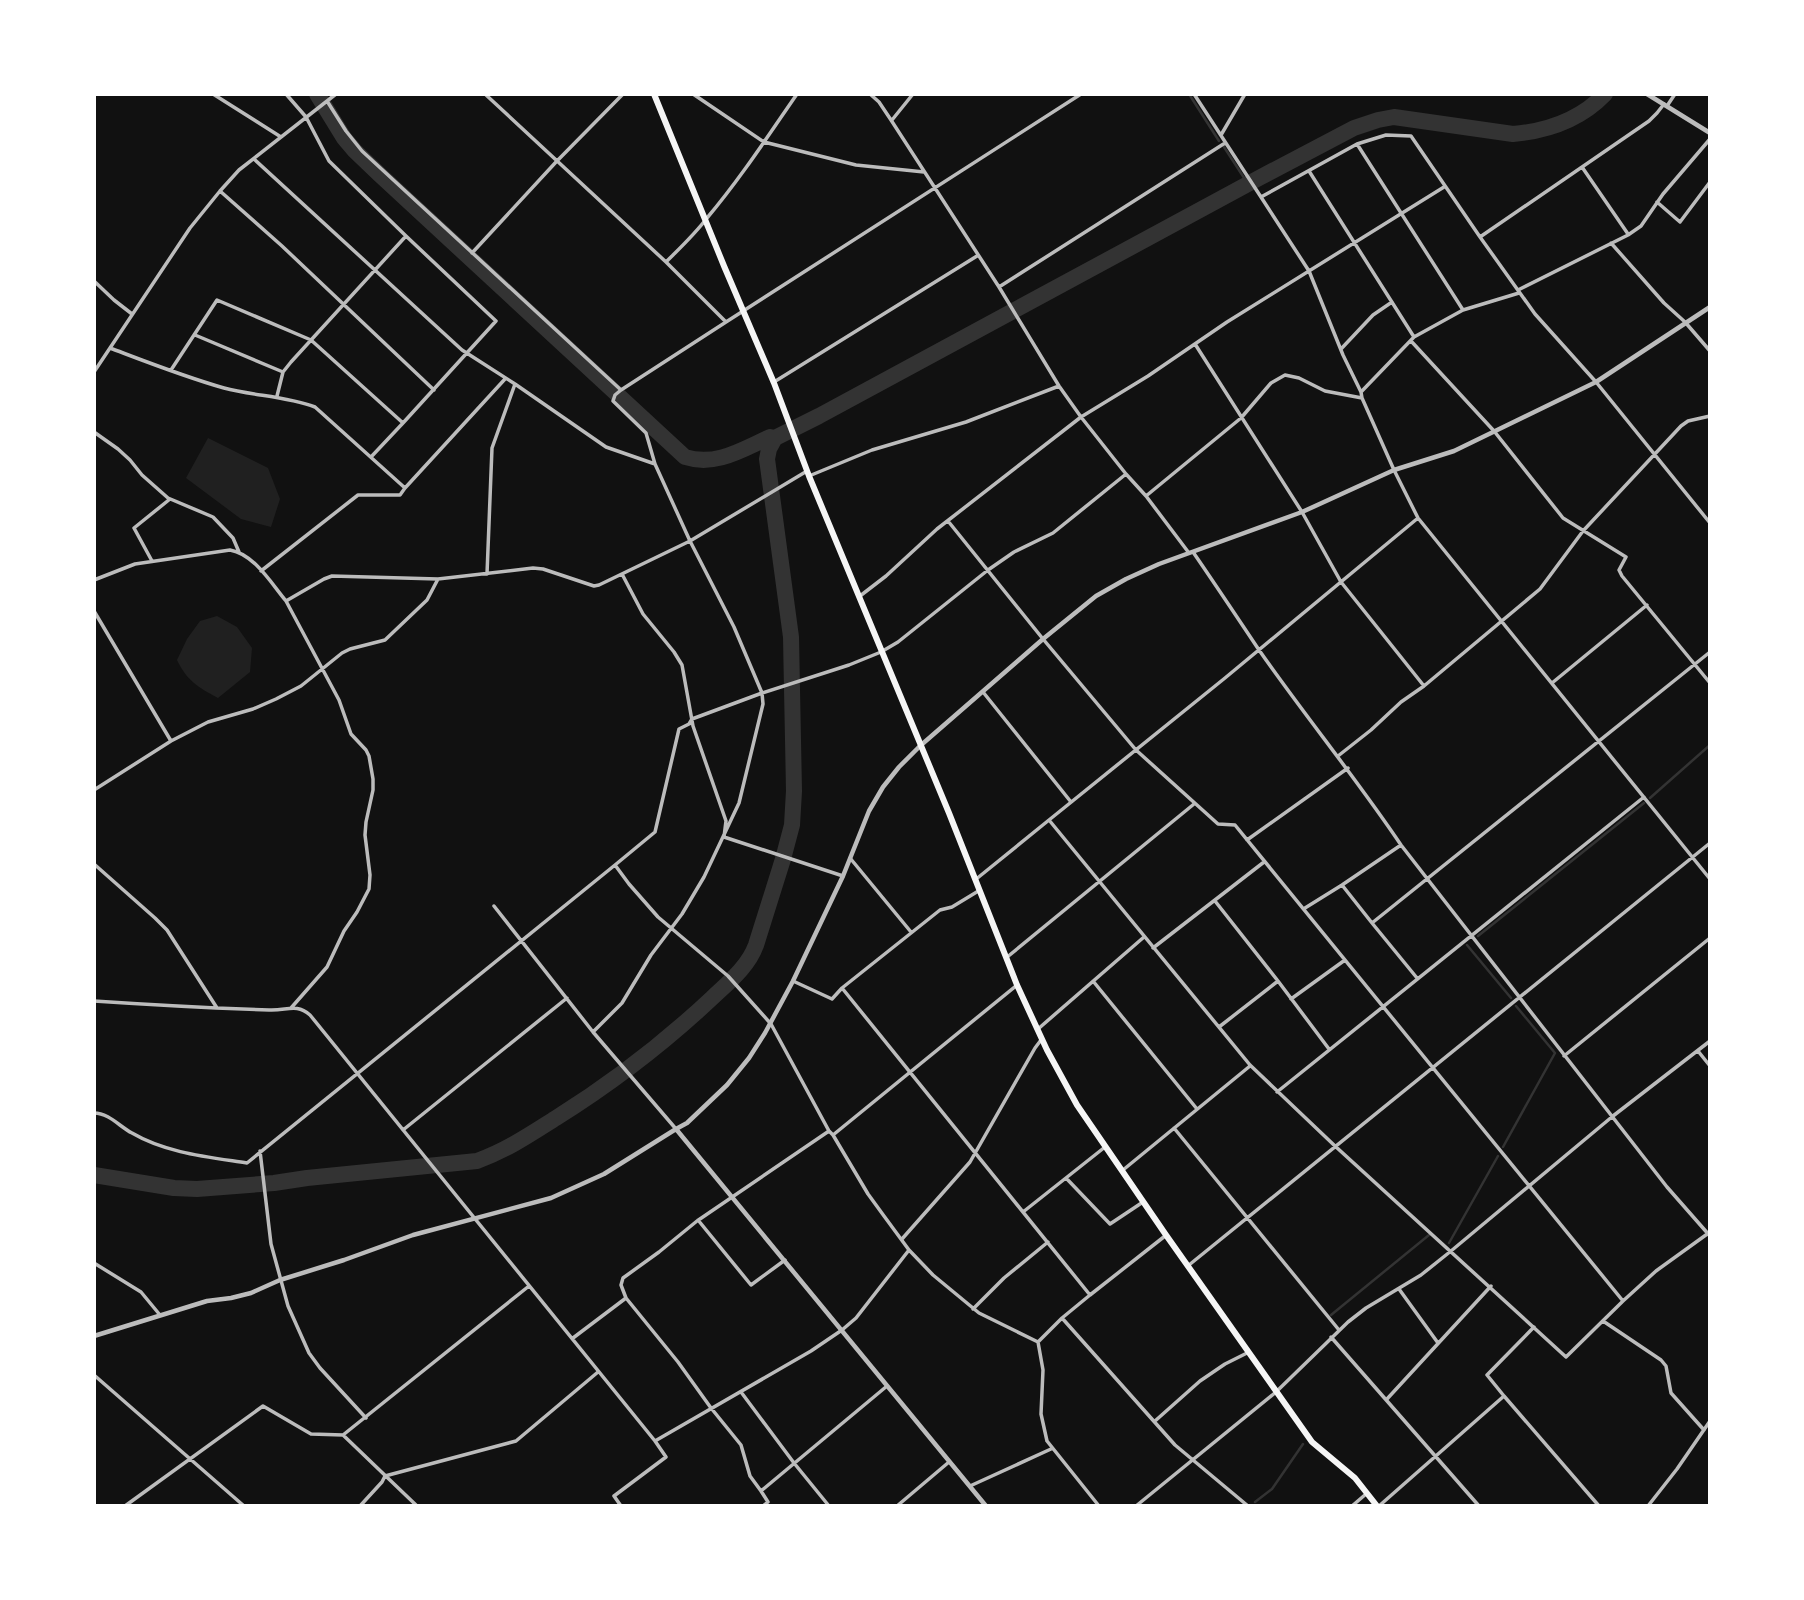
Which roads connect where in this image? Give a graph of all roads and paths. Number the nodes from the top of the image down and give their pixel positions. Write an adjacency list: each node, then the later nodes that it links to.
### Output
1 (213, 94): 22 (street)
2 (286, 94): 18 (street)
3 (336, 94): 16 (street)
4 (485, 94): 28 (street)
5 (623, 94): 28 (street)
6 (654, 94): 39 (main road)
7 (693, 94): 24 (street)
8 (797, 94): 24 (street)
9 (870, 94): 19 (street)
10 (913, 94): 19 (street)
11 (1081, 94): 34 (street)
12 (1194, 94): 21 (street)
13 (1245, 94): 21 (street)
14 (1647, 94): 17 (street)
15 (1675, 94): 17 (street)
16 (327, 101): 18 (street); 45 (street)
17 (1665, 105): 20 (street); 29 (street)
18 (306, 117): 22 (street); 41 (street)
19 (891, 120): 31 (street)
20 (1710, 133)
21 (1221, 136): 25 (street)
22 (281, 137): 27 (street)
23 (1710, 139): 37 (street)
24 (764, 142): 31 (street); 39 (street)
25 (1225, 143): 36 (street); 51 (street)
26 (1357, 144): 30 (street); 33 (street); 38 (street)
27 (254, 159): 35 (street); 48 (street)
28 (556, 162): 45 (street); 47 (street)
29 (1582, 167): 40 (street); 42 (street)
30 (1310, 171): 36 (street); 43 (street)
31 (924, 172): 34 (street)
32 (1710, 182): 37 (street)
33 (1444, 187): 38 (street); 42 (street)
34 (935, 189): 46 (street); 57 (street)
35 (220, 191): 54 (street); 58 (street)
36 (1261, 197): 49 (street)
37 (1657, 202): 40 (street)
38 (1401, 214): 43 (street); 56 (street)
39 (706, 220): 47 (street); 57 (main road)
40 (1628, 235): 44 (street)
41 (406, 236): 48 (street); 68 (street)
42 (1480, 237): 52 (street)
43 (1355, 242): 49 (street); 53 (street)
44 (1611, 243): 52 (street); 60 (street)
45 (472, 253): 78 (street)
46 (978, 256): 51 (street); 74 (street)
47 (666, 262): 59 (street)
48 (375, 270): 54 (street); 68 (street)
49 (1309, 271): 64 (street); 66 (street)
50 (94, 281): 58 (street)
51 (999, 287): 76 (street)
52 (1519, 292): 56 (street); 73 (street)
53 (1392, 302): 62 (street); 66 (street)
54 (344, 304): 63 (street); 77 (street)
55 (1710, 307): 60 (street)
56 (1463, 310): 62 (street)
57 (743, 311): 59 (street); 74 (main road)
58 (132, 314): 65 (street)
59 (726, 322): 78 (street)
60 (1685, 322): 67 (street); 73 (street)
61 (195, 335): 63 (street); 69 (street); 71 (street)
62 (1413, 339): 79 (street); 86 (street)
63 (311, 340): 71 (street); 85 (street)
64 (1195, 344): 83 (street); 84 (street)
65 (110, 348): 69 (street); 70 (street)
66 (1340, 349): 79 (street)
67 (1710, 351)
68 (467, 353): 72 (street); 77 (street)
69 (171, 370): 80 (street)
70 (94, 372)
71 (283, 372): 80 (street)
72 (505, 379): 75 (street); 94 (street)
73 (1596, 382): 86 (street); 88 (street)
74 (774, 383): 92 (main road)
75 (515, 384): 90 (street); 109 (street)
76 (1059, 386): 83 (street); 92 (street)
77 (434, 390): 85 (street)
78 (618, 392): 90 (street)
79 (1361, 392): 81 (street)
80 (277, 396): 89 (street)
81 (1362, 398): 84 (street); 91 (street)
82 (1710, 416): 88 (street)
83 (1081, 417): 93 (street); 99 (street)
84 (1241, 418): 95 (street); 97 (street)
85 (403, 423): 89 (street)
86 (1494, 431): 91 (street); 101 (street)
87 (94, 432): 96 (street)
88 (1654, 455): 100 (street); 101 (street)
89 (371, 457): 94 (street)
90 (655, 464): 102 (street)
91 (1394, 470): 97 (street); 98 (street)
92 (808, 473): 102 (street); 113 (main road)
93 (1126, 474): 95 (street); 106 (street)
94 (405, 488): 107 (street)
95 (1146, 496): 104 (street)
96 (170, 499): 103 (street); 105 (street)
97 (1301, 512): 104 (street); 112 (street)
98 (1418, 519): 112 (street); 117 (street)
99 (948, 521): 106 (street); 113 (street)
100 (1710, 523)
101 (1583, 531): 115 (street); 117 (street)
102 (690, 541): 108 (street); 128 (street)
103 (239, 552): 105 (street); 107 (street)
104 (1191, 552): 118 (street); 119 (street)
105 (152, 561): 111 (street)
106 (988, 570): 118 (street); 120 (street)
107 (261, 571): 114 (street)
108 (622, 573): 109 (street); 129 (street)
109 (487, 574): 110 (street)
110 (438, 579): 114 (street); 123 (street)
111 (94, 580)
112 (1341, 582): 119 (street); 126 (street)
113 (858, 597): 120 (main road)
114 (286, 601): 123 (street)
115 (1647, 605): 122 (street); 125 (street)
116 (94, 611): 130 (street)
117 (1501, 621): 125 (street); 126 (street)
118 (1043, 639): 127 (street); 133 (street)
119 (1259, 650): 133 (street); 134 (street)
120 (881, 652): 128 (street); 132 (main road)
121 (1710, 652): 122 (street)
122 (1694, 664): 124 (street); 131 (street)
123 (322, 670): 130 (street); 182 (street)
124 (1710, 682)
125 (1552, 683): 131 (street)
126 (1424, 685): 134 (street)
127 (983, 692): 132 (street); 138 (street)
128 (762, 693): 129 (street); 141 (street)
129 (692, 719): 141 (street); 149 (street)
130 (171, 741): 136 (street)
131 (1598, 741): 137 (street); 151 (street)
132 (920, 746): 145 (street); 153 (main road)
133 (1136, 750): 138 (street); 139 (street)
134 (1338, 757): 135 (street)
135 (1348, 768): 142 (street); 144 (street)
136 (94, 790)
137 (1644, 797): 146 (street); 163 (street)
138 (1071, 802): 140 (street)
139 (1195, 803): 142 (street); 154 (street)
140 (1049, 820): 153 (street); 154 (street)
141 (724, 837): 150 (street); 161 (street)
142 (1247, 840): 147 (street)
143 (1710, 844): 146 (street)
144 (1401, 845): 151 (street); 155 (street)
145 (849, 856): 150 (street); 162 (street)
146 (1692, 857): 152 (street); 176 (street)
147 (1264, 862): 157 (street); 159 (street)
148 (94, 864): 181 (street)
149 (615, 864): 161 (street); 166 (street)
150 (843, 876): 171 (street)
151 (1427, 879): 160 (street); 163 (street)
152 (1710, 879)
153 (975, 880): 156 (main road)
154 (1099, 881): 164 (street); 168 (street)
155 (1342, 885): 159 (street); 160 (street)
156 (980, 890): 162 (street); 168 (main road)
157 (1215, 901): 167 (street); 173 (street)
158 (494, 906): 166 (street)
159 (1305, 908): 169 (street)
160 (1373, 923): 170 (street)
161 (672, 928): 183 (street); 186 (street)
162 (911, 932): 175 (street)
163 (1470, 936): 170 (street); 176 (street)
164 (1144, 937): 167 (street); 172 (street)
165 (1710, 938): 191 (street)
166 (522, 940): 177 (street); 195 (street)
167 (1153, 948): 184 (street)
168 (1006, 957): 174 (main road)
169 (1345, 960): 178 (street); 180 (street)
170 (1417, 978): 180 (street)
171 (793, 981): 175 (street); 183 (street)
172 (1093, 981): 185 (street); 198 (street)
173 (1278, 981): 178 (street); 184 (street)
174 (1017, 985): 185 (main road); 196 (street)
175 (842, 988): 196 (street)
176 (1518, 997): 191 (street); 194 (street)
177 (567, 998): 186 (street); 203 (street)
178 (1291, 999): 189 (street)
179 (94, 1001): 181 (street)
180 (1382, 1006): 189 (street); 194 (street)
181 (217, 1008): 182 (street)
182 (289, 1010): 195 (street)
183 (771, 1024): 202 (street); 204 (street)
184 (1219, 1028): 192 (street)
185 (1038, 1030): 187 (main road)
186 (593, 1032): 202 (street)
187 (1042, 1038): 206 (main road); 208 (street)
188 (1710, 1041): 190 (street)
189 (1329, 1049): 197 (street)
190 (1697, 1051): 193 (street); 200 (street)
191 (1564, 1056): 200 (street)
192 (1251, 1065): 197 (street); 198 (street)
193 (1710, 1066)
194 (1433, 1067): 205 (street); 211 (street)
195 (356, 1073): 203 (street); 207 (street)
196 (909, 1073): 204 (street); 208 (street)
197 (1277, 1092): 205 (street)
198 (1197, 1109): 201 (street)
199 (94, 1113): 207 (street)
200 (1613, 1116): 211 (street); 218 (street)
201 (1174, 1128): 209 (street); 216 (street)
202 (676, 1129): 212 (street); 215 (street)
203 (403, 1130): 215 (street)
204 (831, 1133): 212 (street); 220 (street)
205 (1335, 1146): 216 (street); 223 (street)
206 (1105, 1147): 209 (main road); 210 (street)
207 (260, 1151): 227 (street)
208 (975, 1153): 214 (street); 220 (street)
209 (1122, 1171): 213 (main road)
210 (1066, 1178): 213 (street); 214 (street)
211 (1529, 1187): 223 (street); 233 (street)
212 (733, 1197): 217 (street); 224 (street)
213 (1143, 1201): 219 (main road)
214 (1023, 1212): 221 (street)
215 (476, 1219): 227 (street); 228 (street)
216 (1248, 1219): 226 (street); 240 (street)
217 (698, 1220): 224 (street); 232 (street)
218 (1709, 1234): 233 (street)
219 (1166, 1235): 226 (main road); 231 (street)
220 (901, 1240): 222 (street)
221 (1048, 1242): 231 (street); 234 (street)
222 (909, 1251): 234 (street); 239 (street)
223 (1451, 1251): 229 (street); 230 (street)
224 (785, 1260): 239 (street)
225 (94, 1263): 235 (street)
226 (1188, 1266): 246 (main road)
227 (280, 1280): 235 (street); 255 (street)
228 (529, 1286): 243 (street); 255 (street)
229 (1491, 1286): 238 (street); 245 (street)
230 (1399, 1289): 240 (street); 245 (street)
231 (1090, 1295): 236 (street)
232 (626, 1298): 243 (street); 254 (street)
233 (1623, 1301): 237 (street)
234 (973, 1309): 244 (street)
235 (160, 1315): 241 (street)
236 (1062, 1318): 244 (street); 256 (street)
237 (1603, 1321): 238 (street); 258 (street)
238 (1535, 1327): 252 (street)
239 (842, 1330): 249 (street); 250 (street)
240 (1339, 1330): 242 (street)
241 (94, 1336)
242 (1331, 1337): 251 (street); 253 (street)
243 (572, 1339): 247 (street)
244 (1038, 1342): 261 (street)
245 (1438, 1343): 253 (street)
246 (1249, 1352): 251 (main road); 256 (street)
247 (598, 1372): 260 (street); 267 (street)
248 (94, 1375): 263 (street)
249 (887, 1386): 265 (street); 266 (street)
250 (741, 1392): 254 (street); 266 (street)
251 (1276, 1392): 264 (street); 270 (main road)
252 (1504, 1396): 262 (street); 288 (street)
253 (1387, 1399): 262 (street)
254 (711, 1408): 260 (street); 269 (street)
255 (366, 1418): 259 (street)
256 (1156, 1421): 264 (street)
257 (1710, 1421): 258 (street)
258 (1704, 1430): 289 (street)
259 (344, 1436): 263 (street); 267 (street)
260 (655, 1441): 276 (street)
261 (1052, 1448): 268 (street); 281 (street)
262 (1436, 1456): 286 (street); 287 (street)
263 (190, 1458): 272 (street); 273 (street)
264 (1192, 1460): 271 (street); 284 (street)
265 (950, 1462): 268 (street); 279 (street)
266 (794, 1463): 269 (street); 278 (street)
267 (385, 1476): 274 (street); 275 (street)
268 (970, 1486): 280 (street)
269 (761, 1491): 277 (street)
270 (1367, 1492): 285 (street); 286 (main road)
271 (1143, 1500): 282 (street); 283 (street)
272 (125, 1506)
273 (244, 1506)
274 (360, 1506)
275 (417, 1506)
276 (621, 1506)
277 (763, 1506)
278 (829, 1506)
279 (897, 1506)
280 (986, 1506)
281 (1099, 1506)
282 (1136, 1506)
283 (1148, 1506)
284 (1248, 1506)
285 (1352, 1506)
286 (1378, 1506)
287 (1479, 1506)
288 (1599, 1506)
289 (1648, 1506)

